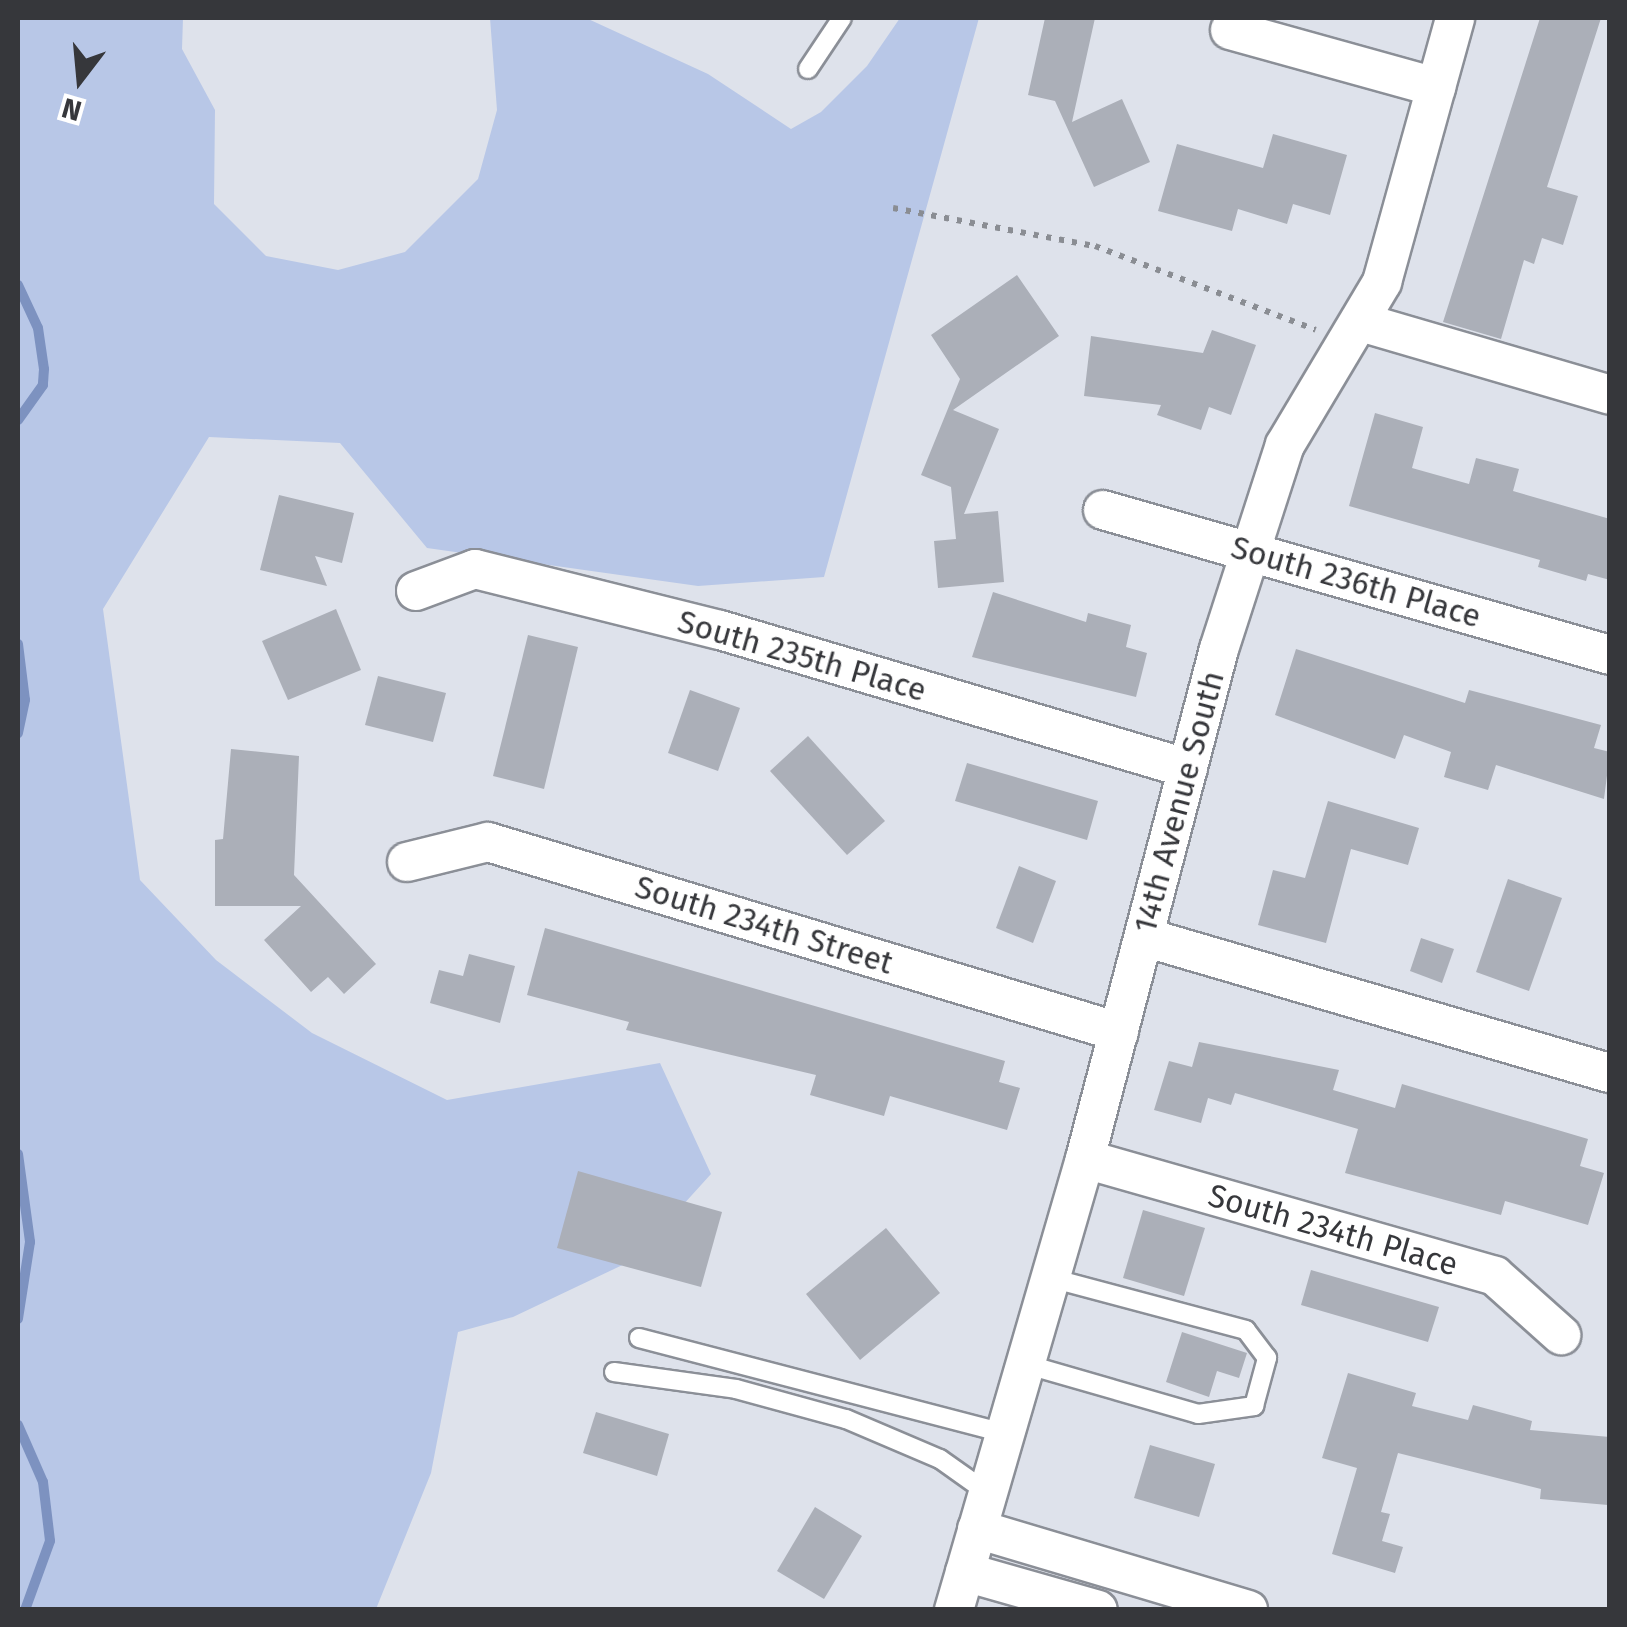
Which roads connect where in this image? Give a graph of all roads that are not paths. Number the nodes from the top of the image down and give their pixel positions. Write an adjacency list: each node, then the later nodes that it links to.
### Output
1 (842, 18): 4 (lane)
2 (1455, 18): 5 (street, 14th Avenue South)
3 (1230, 30): 5 (street)
4 (808, 70)
5 (1436, 88): 6 (street, 14th Avenue South)
6 (1353, 332): 7 (street); 9 (street, 14th Avenue South)
7 (1610, 395)
8 (1103, 510): 9 (street, South 236th Place)
9 (1256, 552): 11 (street, South 236th Place); 12 (street, 14th Avenue South)
10 (416, 591): 12 (street, South 235th Place)
11 (1610, 655)
12 (1188, 769): 14 (street, 14th Avenue South)
13 (407, 862): 15 (street, South 234th Street)
14 (1144, 937): 15 (street, 14th Avenue South); 16 (street)
15 (1120, 1032): 17 (street, 14th Avenue South)
16 (1610, 1073)
17 (1086, 1159): 18 (street, 14th Avenue South); 19 (street, South 234th Place)
18 (1051, 1278): 21 (street, 14th Avenue South); 21 (lane)
19 (1561, 1335)
20 (639, 1338): 23 (lane)
21 (1025, 1364): 23 (street, 14th Avenue South)
22 (614, 1372): 24 (lane)
23 (1005, 1433): 24 (street, 14th Avenue South)
24 (988, 1493): 25 (street, 14th Avenue South)
25 (977, 1529): 26 (street, 14th Avenue South); 29 (street)
26 (965, 1572): 27 (street, 14th Avenue South); 28 (street)
27 (954, 1610)
28 (1098, 1610)
29 (1248, 1610)

